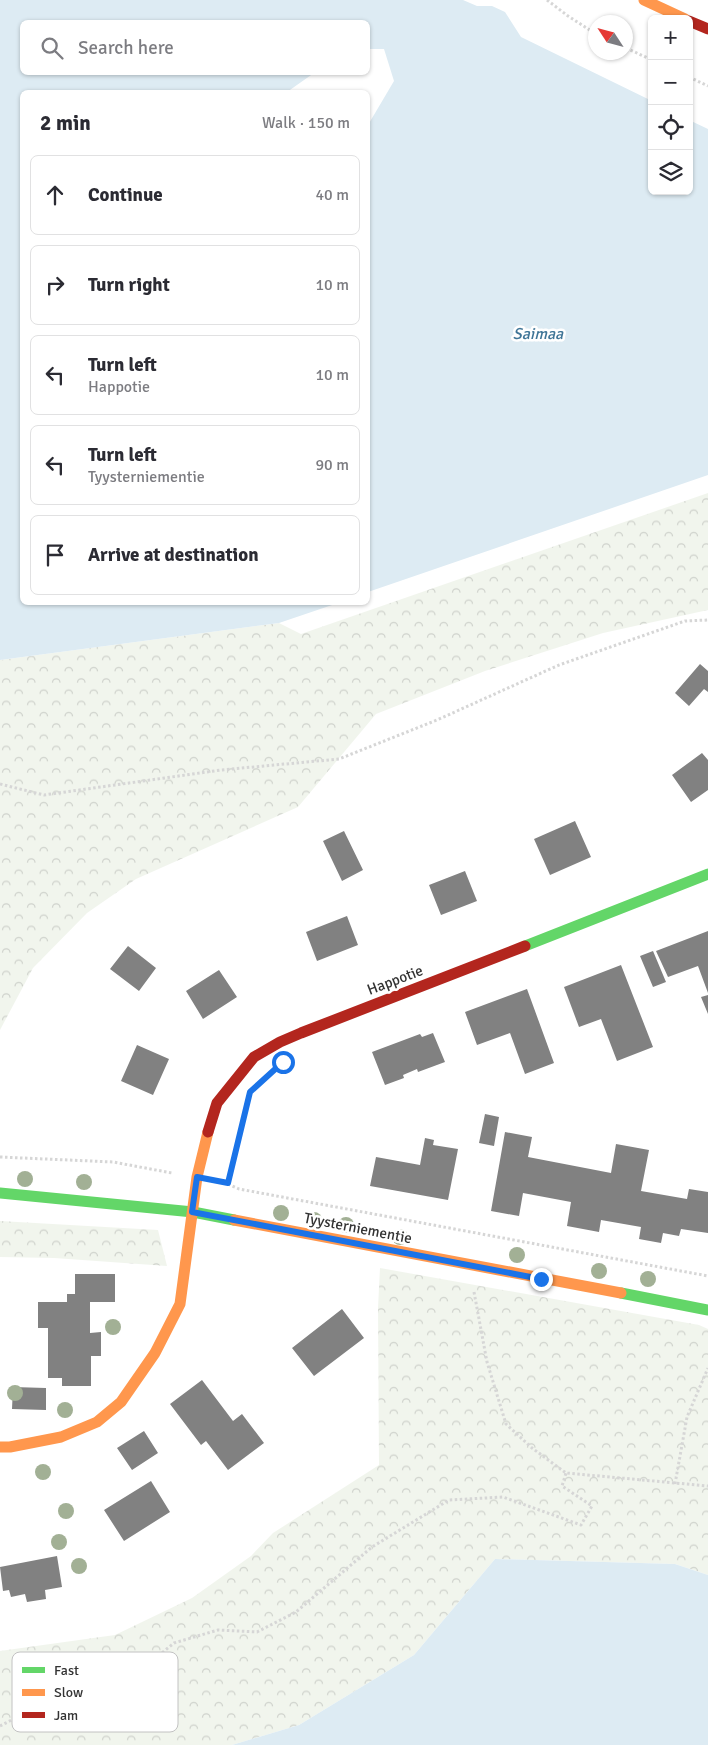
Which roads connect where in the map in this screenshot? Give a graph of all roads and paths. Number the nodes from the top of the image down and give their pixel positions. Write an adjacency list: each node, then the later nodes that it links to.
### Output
1 (547, 0): 5 (path)
2 (644, 0): 3 (street)
3 (676, 15)
4 (693, 23): 6 (street)
5 (588, 29)
6 (708, 29)
7 (633, 51): 8 (path)
8 (648, 58)
9 (693, 79): 10 (path)
10 (708, 86)
11 (708, 620): 12 (path)
12 (0, 784)
13 (708, 874): 16 (street, Happotie)
14 (246, 1110): 17 (path)
15 (0, 1157): 16 (path)
16 (197, 1177): 17 (path); 19 (street, Happotie)
17 (228, 1183): 21 (path)
18 (0, 1193): 19 (street, Tyysterniementie)
19 (192, 1212): 20 (street, Tyysterniementie); 24 (street, Happotie)
20 (469, 1265): 22 (street, Tyysterniementie); 25 (path)
21 (708, 1276)
22 (708, 1310)
23 (708, 1368): 26 (path)
24 (0, 1447)
25 (566, 1473): 26 (path); 28 (path)
26 (675, 1484): 27 (path)
27 (708, 1486)
28 (163, 1652)
29 (12, 1720): 30 (path)
30 (0, 1726)

